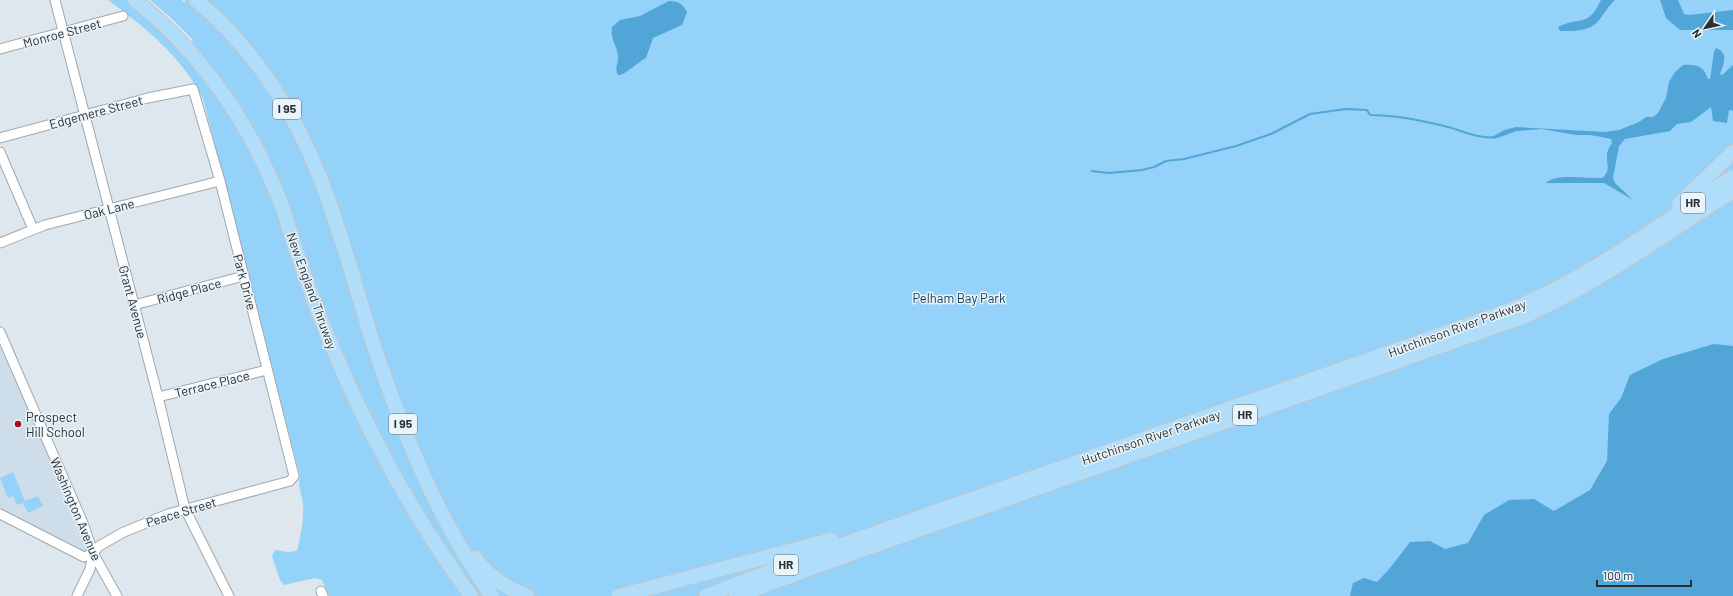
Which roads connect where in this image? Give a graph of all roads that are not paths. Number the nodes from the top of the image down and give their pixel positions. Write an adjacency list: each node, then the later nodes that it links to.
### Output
1 (54, 0): 5 (street, Grant Avenue)
2 (135, 0): 33 (highway, New England Thruway / I 95)
3 (196, 0): 27 (highway, I 95)
4 (123, 16): 5 (street, Monroe Street)
5 (62, 32): 6 (street, Monroe Street); 8 (street, Grant Avenue)
6 (0, 49)
7 (193, 89): 8 (street, Edgemere Street); 13 (street, Park Drive)
8 (84, 115): 9 (street, Edgemere Street); 15 (street, Grant Avenue)
9 (0, 138)
10 (0, 152): 16 (street)
11 (1733, 152): 17 (highway)
12 (1733, 177): 17 (highway, Hutchinson River Parkway / HR)
13 (220, 181): 15 (street, Oak Lane); 19 (street, Park Drive)
14 (1733, 191): 38 (highway, Hutchinson River Parkway / HR)
15 (109, 208): 16 (street, Oak Lane); 20 (street, Grant Avenue)
16 (33, 229): 18 (street, Oak Lane)
17 (1653, 230): 28 (highway, Hutchinson River Parkway / HR)
18 (0, 243)
19 (244, 276): 20 (street, Ridge Place); 22 (street, Park Drive)
20 (134, 305): 23 (street, Grant Avenue)
21 (0, 332): 29 (street, Washington Avenue)
22 (267, 370): 23 (street, Terrace Place); 24 (street, Park Drive)
23 (158, 397): 25 (street, Grant Avenue)
24 (294, 476): 25 (street, Peace Street)
25 (185, 509): 29 (street, Peace Street); 32 (street, Grant Avenue)
26 (0, 514): 29 (street)
27 (454, 534): 34 (highway, I 95); 35 (highway)
28 (867, 536): 36 (highway); 37 (highway, Hutchinson River Parkway / HR)
29 (93, 553): 30 (street); 31 (street, Washington Avenue)
30 (77, 596)
31 (117, 596)
32 (230, 596)
33 (471, 596)
34 (492, 596)
35 (527, 596)
36 (619, 596)
37 (706, 596)
38 (736, 596)

